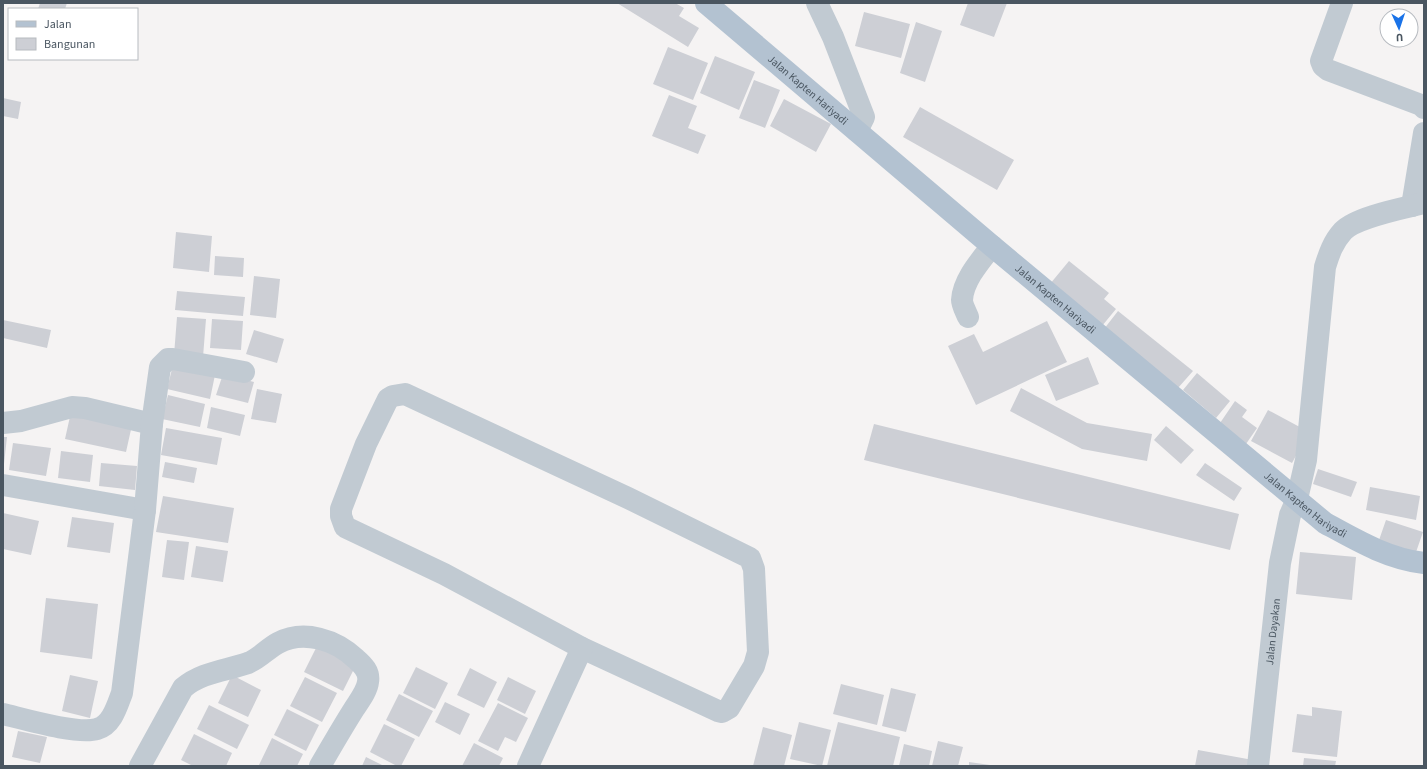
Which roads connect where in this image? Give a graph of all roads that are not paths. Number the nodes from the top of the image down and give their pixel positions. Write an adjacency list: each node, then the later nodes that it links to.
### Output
1 (706, 3): 5 (main road, Jalan Kapten Hariyadi)
2 (817, 3): 5 (street)
3 (1342, 3): 4 (street)
4 (1424, 108)
5 (857, 131): 8 (main road, Jalan Kapten Hariyadi)
6 (1424, 133): 7 (street)
7 (1418, 205): 14 (street, Jalan Dayakan)
8 (992, 246): 9 (street); 14 (main road, Jalan Kapten Hariyadi)
9 (968, 318)
10 (244, 372): 12 (street)
11 (3, 423): 12 (street)
12 (152, 424): 15 (street)
13 (3, 485): 15 (street)
14 (1297, 499): 16 (main road, Jalan Kapten Hariyadi); 22 (street, Jalan Dayakan)
15 (145, 510): 18 (street)
16 (1424, 563)
17 (582, 648): 17 (street); 21 (street)
18 (3, 714)
19 (140, 766): 20 (street)
20 (320, 766)
21 (528, 766)
22 (1258, 766)

